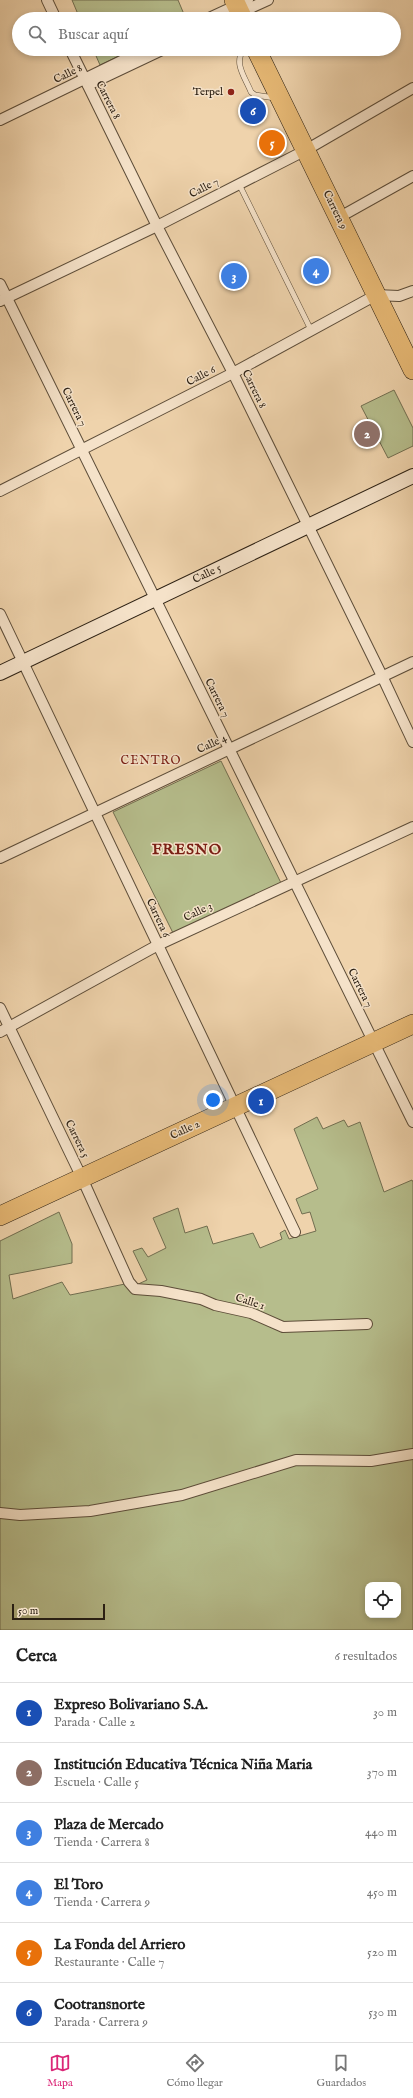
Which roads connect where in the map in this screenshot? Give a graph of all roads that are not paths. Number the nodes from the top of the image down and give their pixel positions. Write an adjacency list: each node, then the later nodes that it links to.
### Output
1 (47, 0): 4 (street)
2 (268, 0): 3 (street)
3 (238, 9)
4 (53, 12)
5 (73, 56): 10 (street, Carrera 8)
6 (133, 56): 10 (street, Calle 8)
7 (147, 56): 10 (street, Calle 8)
8 (239, 56): 12 (lane)
9 (259, 56): 12 (highway, Carrera 9)
10 (86, 82): 13 (street, Calle 8); 18 (street, Carrera 8)
11 (413, 88): 14 (street, Calle 7)
12 (280, 99): 14 (highway, Carrera 9)
13 (0, 120)
14 (306, 150): 16 (street, Calle 7); 17 (highway, Carrera 9)
15 (413, 176): 17 (street)
16 (239, 184): 18 (street, Calle 7); 23 (lane)
17 (338, 218): 21 (highway, Carrera 9)
18 (157, 226): 22 (street, Calle 7); 25 (street, Carrera 8)
19 (0, 284): 22 (street, Carrera 7)
20 (413, 291): 21 (street)
21 (376, 295): 23 (street, Calle 6); 24 (highway, Carrera 9)
22 (4, 299): 26 (street, Carrera 7)
23 (311, 330): 25 (street, Calle 6)
24 (413, 370)
25 (232, 373): 26 (street, Calle 6); 29 (street, Carrera 8)
26 (82, 450): 28 (street, Calle 6); 30 (street, Carrera 7)
27 (413, 476): 29 (street, Calle 5)
28 (0, 491)
29 (307, 526): 30 (street, Calle 5); 35 (street, Carrera 8)
30 (155, 599): 32 (street, Calle 5); 37 (street, Carrera 7)
31 (0, 614): 32 (street, Carrera 6)
32 (23, 662): 34 (street, Calle 5); 38 (street, Carrera 6)
33 (413, 662): 35 (street, Calle 4)
34 (0, 673)
35 (382, 676): 36 (street, Carrera 8); 37 (street, Calle 4)
36 (413, 742)
37 (229, 749): 38 (street, Calle 4); 41 (street, Carrera 7)
38 (94, 813): 40 (street, Calle 4); 42 (street, Carrera 6)
39 (413, 827): 41 (street, Calle 3)
40 (0, 858)
41 (295, 883): 42 (street, Calle 3); 46 (street, Carrera 7)
42 (158, 945): 45 (street, Calle 3); 47 (street, Carrera 6)
43 (0, 1008): 45 (street, Carrera 5)
44 (413, 1024): 46 (highway, Calle 2)
45 (5, 1029): 49 (street, Carrera 5)
46 (374, 1042): 47 (highway, Calle 2); 48 (street, Carrera 7)
47 (235, 1107): 49 (highway, Calle 2); 51 (street, Carrera 6)
48 (413, 1122)
49 (82, 1178): 50 (highway, Calle 2); 52 (street, Carrera 5)
50 (0, 1216)
51 (295, 1232)
52 (129, 1282): 53 (street, Calle 1)
53 (367, 1324)
54 (413, 1454): 55 (street)
55 (0, 1513)

